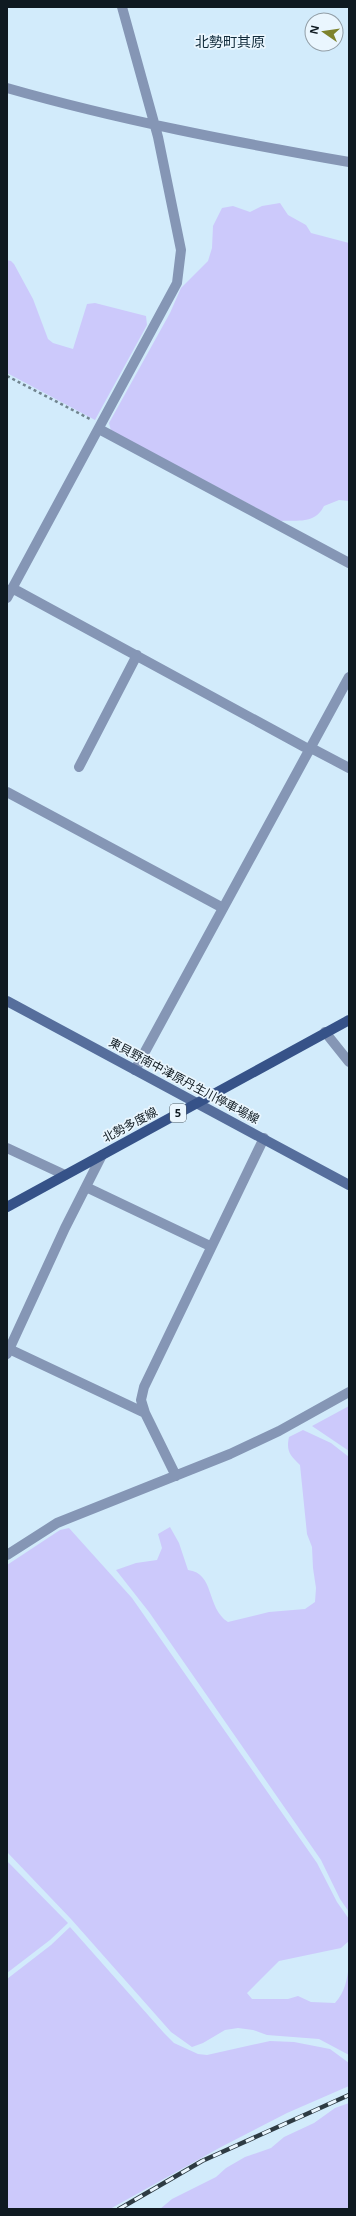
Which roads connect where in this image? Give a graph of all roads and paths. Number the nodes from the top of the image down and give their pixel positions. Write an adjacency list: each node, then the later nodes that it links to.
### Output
1 (122, 7): 3 (street)
2 (7, 88): 3 (street)
3 (153, 123): 4 (street); 6 (street)
4 (349, 162)
5 (7, 376): 6 (path)
6 (100, 427): 7 (street); 8 (street)
7 (349, 563)
8 (12, 588): 9 (street); 10 (street)
9 (7, 598)
10 (137, 655): 12 (street); 13 (street)
11 (349, 677): 12 (street)
12 (311, 749): 14 (street); 16 (street)
13 (79, 767)
14 (349, 768)
15 (7, 792): 16 (street)
16 (223, 908): 21 (street)
17 (7, 1001): 21 (main road, 東貝野南中津原丹生川停車場線)
18 (349, 1020): 19 (main road, 北勢多度線 / 5)
19 (325, 1032): 20 (street); 22 (main road, 北勢多度線 / 5)
20 (349, 1062)
21 (135, 1070): 22 (main road, 東貝野南中津原丹生川停車場線)
22 (196, 1103): 23 (main road, 東貝野南中津原丹生川停車場線); 25 (main road, 北勢多度線 / 5)
23 (264, 1138): 27 (main road, 東貝野南中津原丹生川停車場線); 30 (street)
24 (7, 1148): 26 (street)
25 (102, 1155): 26 (main road, 北勢多度線 / 5); 28 (street)
26 (66, 1175): 29 (main road, 北勢多度線 / 5)
27 (349, 1185)
28 (86, 1187): 30 (street); 31 (street)
29 (7, 1207)
30 (210, 1246): 33 (street)
31 (8, 1351): 33 (street)
32 (349, 1392): 34 (street)
33 (145, 1412): 34 (street)
34 (176, 1476): 35 (street)
35 (7, 1555)

